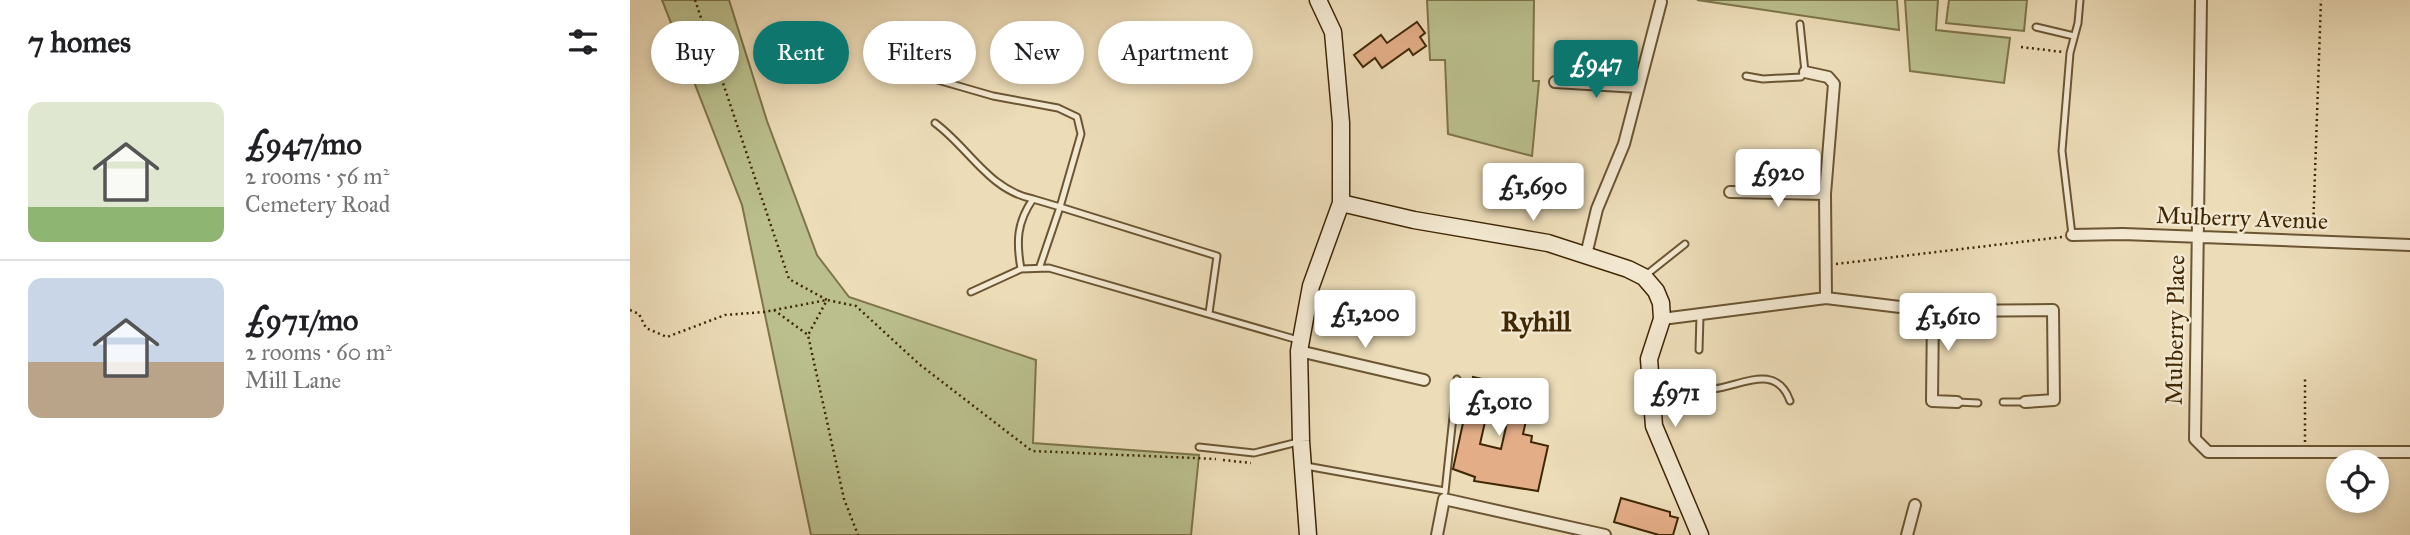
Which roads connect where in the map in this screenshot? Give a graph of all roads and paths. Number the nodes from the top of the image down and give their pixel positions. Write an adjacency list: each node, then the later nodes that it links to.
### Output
1 (695, 0): 35 (path)
2 (1318, 0): 21 (street)
3 (2080, 0): 9 (lane)
4 (2201, 0): 24 (street, Mulberry Place)
5 (2321, 0): 25 (path)
6 (1661, 2): 16 (street)
7 (1800, 24): 12 (lane)
8 (2036, 27): 9 (lane)
9 (2074, 36): 11 (lane)
10 (2021, 47): 11 (path)
11 (2070, 53): 23 (lane)
12 (1805, 72): 13 (lane); 19 (street)
13 (1746, 76)
14 (1555, 82): 16 (street)
15 (951, 84): 22 (lane)
16 (1638, 87): 28 (street)
17 (935, 123): 20 (lane)
18 (1730, 192): 19 (street)
19 (1825, 194): 29 (street)
20 (1033, 199): 22 (lane); 31 (lane)
21 (1341, 203): 28 (street); 43 (street)
22 (1060, 207): 30 (lane); 39 (lane)
23 (2072, 235): 24 (street, Mulberry Avenue); 29 (path)
24 (2198, 237): 25 (street, Mulberry Avenue); 56 (street, Mulberry Place)
25 (2313, 241): 27 (street, Mulberry Avenue)
26 (1685, 244): 32 (lane)
27 (2410, 245)
28 (1586, 255): 32 (street)
29 (1826, 265): 34 (street)
30 (1040, 266): 31 (lane); 39 (lane)
31 (1021, 269): 33 (lane)
32 (1644, 277): 41 (street)
33 (971, 292)
34 (1826, 298): 38 (street); 40 (street)
35 (827, 300): 37 (path); 42 (path); 58 (path)
36 (630, 310): 37 (path)
37 (774, 310): 42 (path)
38 (1933, 311): 50 (street); 52 (street)
39 (1209, 313): 43 (lane)
40 (1700, 316): 41 (street); 44 (lane)
41 (1662, 318): 48 (street)
42 (808, 335): 64 (path)
43 (1300, 346): 47 (street); 54 (street)
44 (1699, 351)
45 (1457, 379): 60 (lane)
46 (2305, 379): 56 (path)
47 (1424, 380)
48 (1649, 390): 49 (lane); 68 (street)
49 (1790, 401)
50 (1957, 402): 53 (lane)
51 (2003, 402): 52 (lane)
52 (2025, 402)
53 (1979, 403)
54 (1301, 441): 55 (lane); 59 (street)
55 (1199, 447)
56 (2305, 452): 57 (street, Mulberry Place)
57 (2410, 452)
58 (1257, 463)
59 (1303, 465): 60 (lane); 65 (street)
60 (1445, 495): 66 (street); 67 (street)
61 (1915, 505): 63 (street)
62 (1896, 520): 63 (street)
63 (1910, 523): 69 (street)
64 (858, 535)
65 (1308, 535)
66 (1437, 535)
67 (1605, 535)
68 (1700, 535)
69 (1907, 535)

